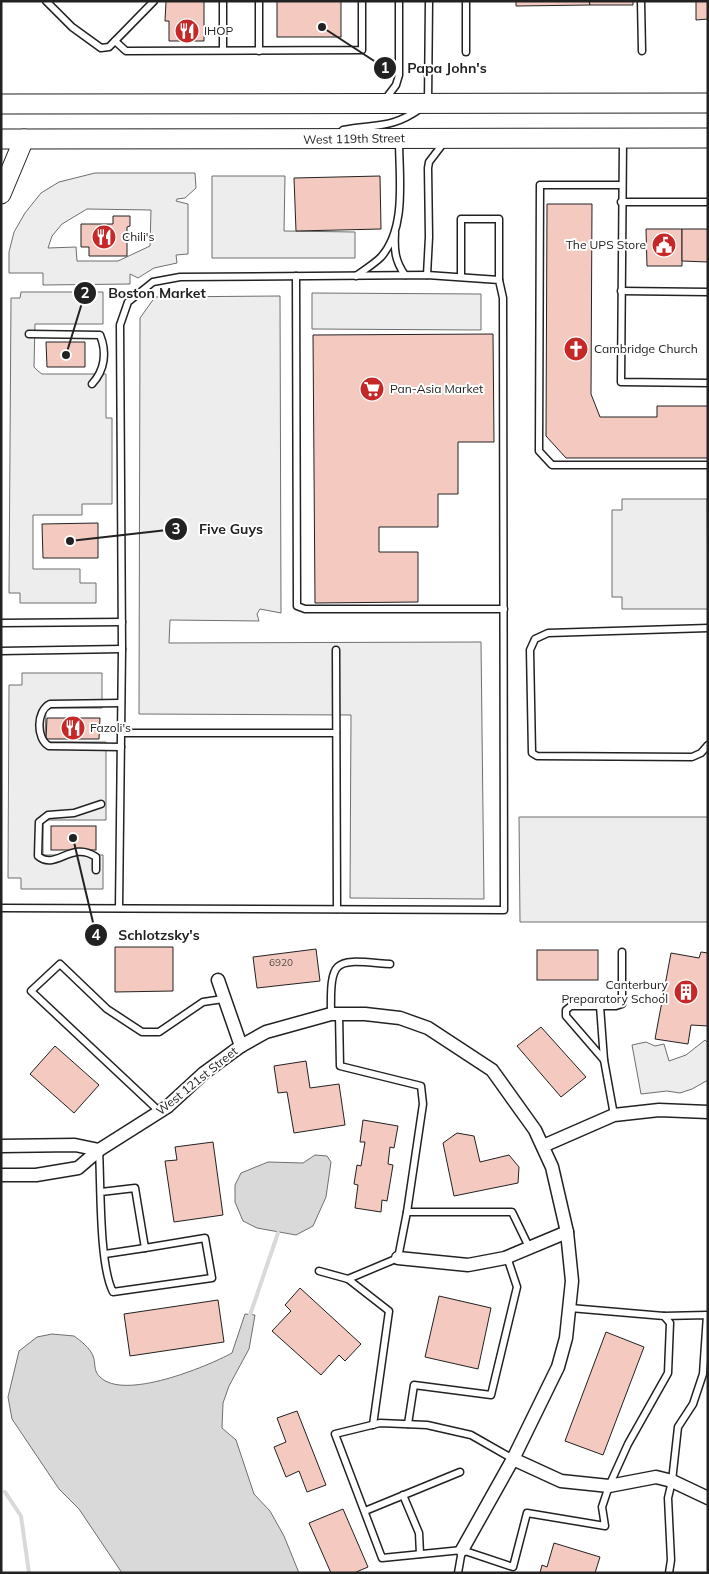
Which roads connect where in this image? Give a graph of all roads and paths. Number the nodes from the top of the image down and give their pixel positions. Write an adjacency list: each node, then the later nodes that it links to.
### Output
1 (46, 1): 10 (lane)
2 (154, 1): 10 (lane)
3 (222, 1): 11 (lane)
4 (259, 1): 12 (lane)
5 (362, 1): 12 (lane)
6 (399, 1): 15 (lane)
7 (429, 1): 16 (lane)
8 (466, 1): 14 (lane)
9 (641, 1): 13 (lane)
10 (115, 41): 11 (lane)
11 (223, 50): 12 (lane)
12 (259, 50)
13 (642, 51)
14 (466, 52)
15 (383, 103): 16 (main road); 18 (main road)
16 (428, 103): 17 (main road); 25 (lane)
17 (708, 103)
18 (1, 104)
19 (399, 138): 20 (main road, West 119th Street); 25 (main road, West 119th Street); 30 (lane)
20 (447, 138): 21 (main road, West 119th Street); 32 (lane)
21 (623, 138): 22 (main road, West 119th Street); 26 (lane)
22 (708, 138)
23 (1, 139): 24 (main road, West 119th Street)
24 (24, 139): 25 (main road, West 119th Street); 27 (main road)
25 (293, 140)
26 (621, 185): 28 (lane); 42 (lane)
27 (1, 194)
28 (621, 202): 29 (lane); 37 (lane)
29 (708, 202)
30 (396, 232): 31 (lane); 34 (lane)
31 (405, 275): 32 (lane); 34 (lane)
32 (427, 275): 35 (lane)
33 (296, 276): 34 (lane); 43 (lane); 44 (lane)
34 (356, 276)
35 (461, 276): 36 (lane); 36 (lane)
36 (499, 280): 43 (lane)
37 (621, 291): 38 (lane); 40 (lane)
38 (708, 292)
39 (29, 334): 41 (lane)
40 (708, 383)
41 (92, 384)
42 (708, 465)
43 (504, 609): 59 (lane)
44 (122, 622): 45 (lane); 47 (lane)
45 (1, 623)
46 (708, 628): 53 (lane)
47 (122, 650): 49 (lane); 50 (lane)
48 (336, 650): 52 (lane)
49 (1, 651)
50 (121, 703): 51 (lane); 54 (lane)
51 (121, 732): 52 (lane); 54 (lane)
52 (336, 733): 59 (lane)
53 (708, 745)
54 (121, 746): 58 (lane)
55 (101, 804): 56 (lane)
56 (96, 870)
57 (1, 908): 58 (lane)
58 (120, 908): 59 (lane)
59 (337, 909)
60 (622, 952): 64 (lane)
61 (390, 964): 65 (lane)
62 (218, 980): 63 (street)
63 (224, 999): 66 (street); 68 (lane)
64 (600, 1006): 67 (lane); 67 (lane)
65 (335, 1014): 66 (street, West 121st Street); 72 (street, West 121st Street); 76 (lane)
66 (241, 1046): 68 (street, West 121st Street)
67 (604, 1060): 70 (lane)
68 (160, 1112): 73 (street, West 121st Street)
69 (708, 1112): 70 (street)
70 (614, 1115): 72 (street)
71 (1, 1146): 73 (street)
72 (543, 1146): 77 (street, West 121st Street)
73 (99, 1150): 74 (street, West 121st Street); 75 (lane)
74 (1, 1175)
75 (101, 1192): 79 (lane); 80 (lane)
76 (407, 1212): 78 (lane); 82 (lane)
77 (567, 1232): 78 (street); 85 (street, West 121st Street)
78 (529, 1247): 81 (street)
79 (145, 1248): 80 (lane); 80 (lane)
80 (105, 1254)
81 (507, 1257): 82 (street); 87 (lane)
82 (398, 1258): 84 (lane)
83 (319, 1271): 84 (lane)
84 (348, 1279): 88 (lane)
85 (570, 1308): 86 (lane); 89 (street, West 121st Street)
86 (664, 1316): 91 (lane); 92 (lane)
87 (408, 1424): 88 (lane); 89 (lane)
88 (373, 1425): 95 (lane)
89 (513, 1459): 92 (street); 96 (street, West 121st Street)
90 (460, 1472): 93 (lane)
91 (672, 1481): 92 (street); 94 (street); 100 (lane)
92 (609, 1486): 98 (lane)
93 (403, 1495): 95 (lane); 97 (lane)
94 (708, 1498)
95 (364, 1511): 97 (lane)
96 (462, 1550): 97 (lane); 98 (lane); 99 (lane)
97 (420, 1554)
98 (513, 1570)
99 (458, 1573)
100 (669, 1573)

